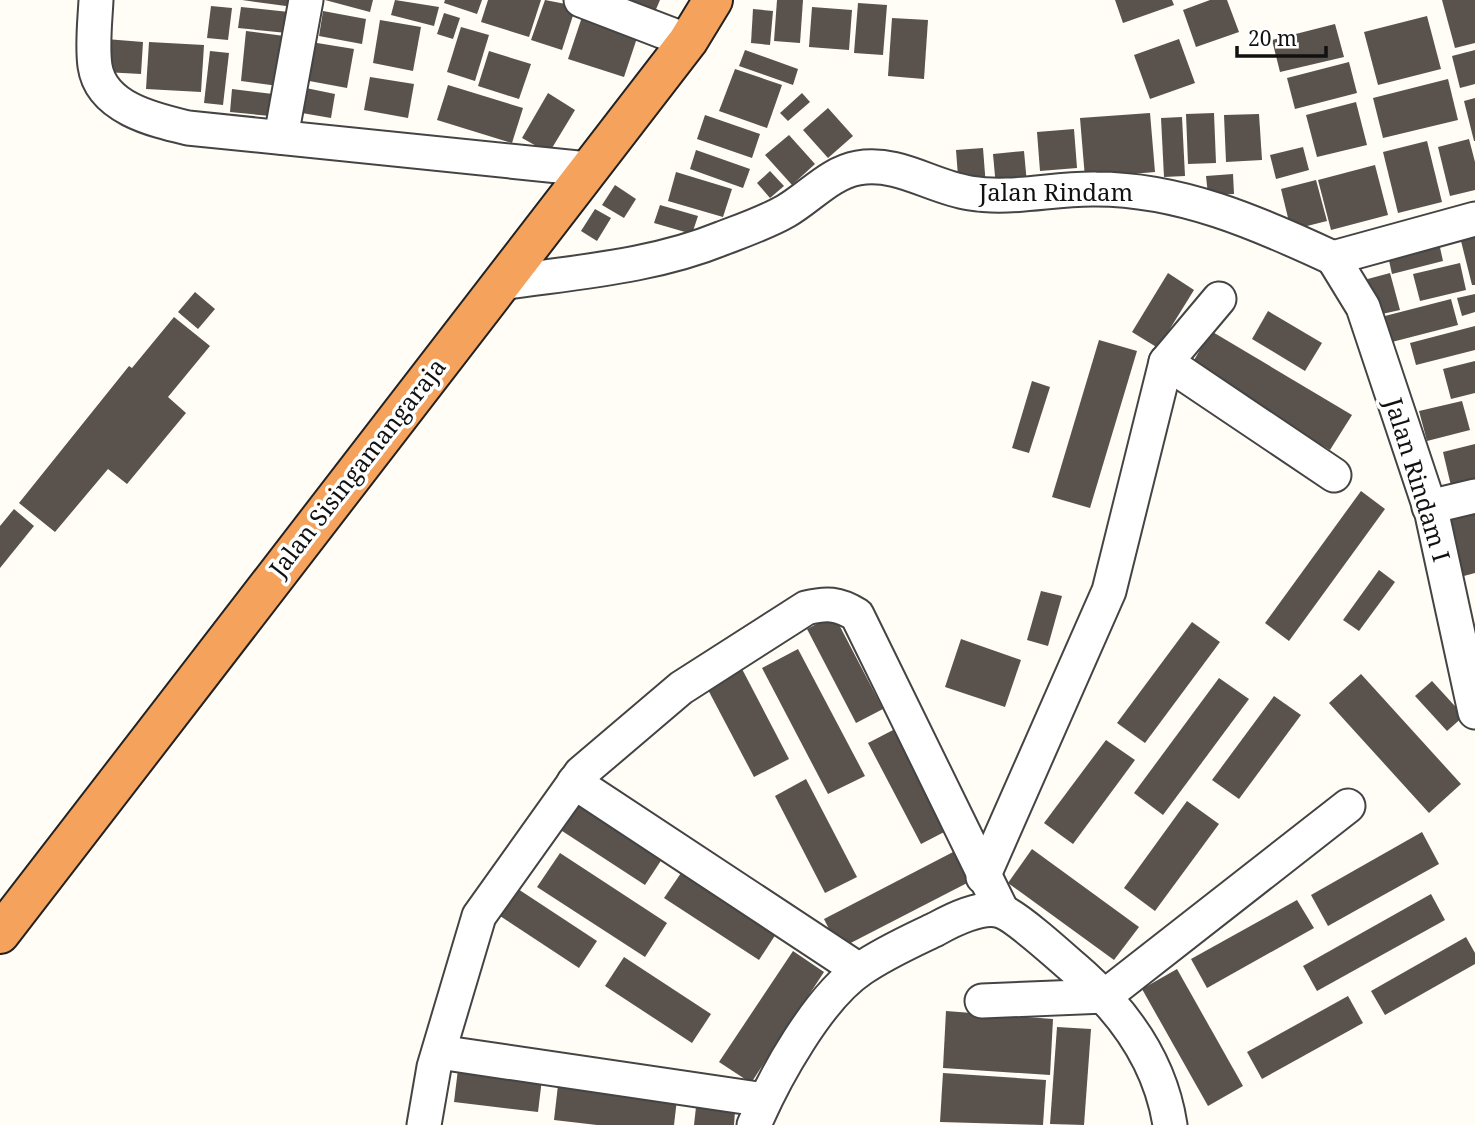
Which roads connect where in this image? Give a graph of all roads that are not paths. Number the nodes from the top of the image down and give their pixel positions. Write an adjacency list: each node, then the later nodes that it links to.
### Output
1 (96, 0): 6 (street)
2 (306, 0): 6 (street)
3 (581, 0): 5 (street)
4 (713, 0): 5 (highway, Jalan Sisingamangaraja)
5 (688, 41): 7 (highway, Jalan Sisingamangaraja)
6 (281, 138): 7 (street)
7 (588, 169): 10 (highway, Jalan Sisingamangaraja)
8 (1475, 219): 9 (street)
9 (1333, 257): 10 (street, Jalan Rindam); 15 (street, Jalan Rindam I)
10 (501, 283): 21 (highway, Jalan Sisingamangaraja)
11 (1219, 299): 12 (street)
12 (1166, 362): 13 (street); 19 (street)
13 (1334, 475)
14 (1475, 496): 15 (street)
15 (1429, 507): 16 (street, Jalan Rindam I)
16 (1475, 712)
17 (574, 782): 19 (street); 22 (street); 25 (street)
18 (1348, 806): 23 (street)
19 (983, 877): 20 (street)
20 (1002, 911): 22 (street); 23 (street)
21 (0, 934)
22 (859, 970): 26 (street)
23 (1105, 996): 24 (street); 28 (street)
24 (982, 1001)
25 (439, 1052): 26 (street); 27 (street)
26 (759, 1113)
27 (424, 1125)
28 (1170, 1125)

